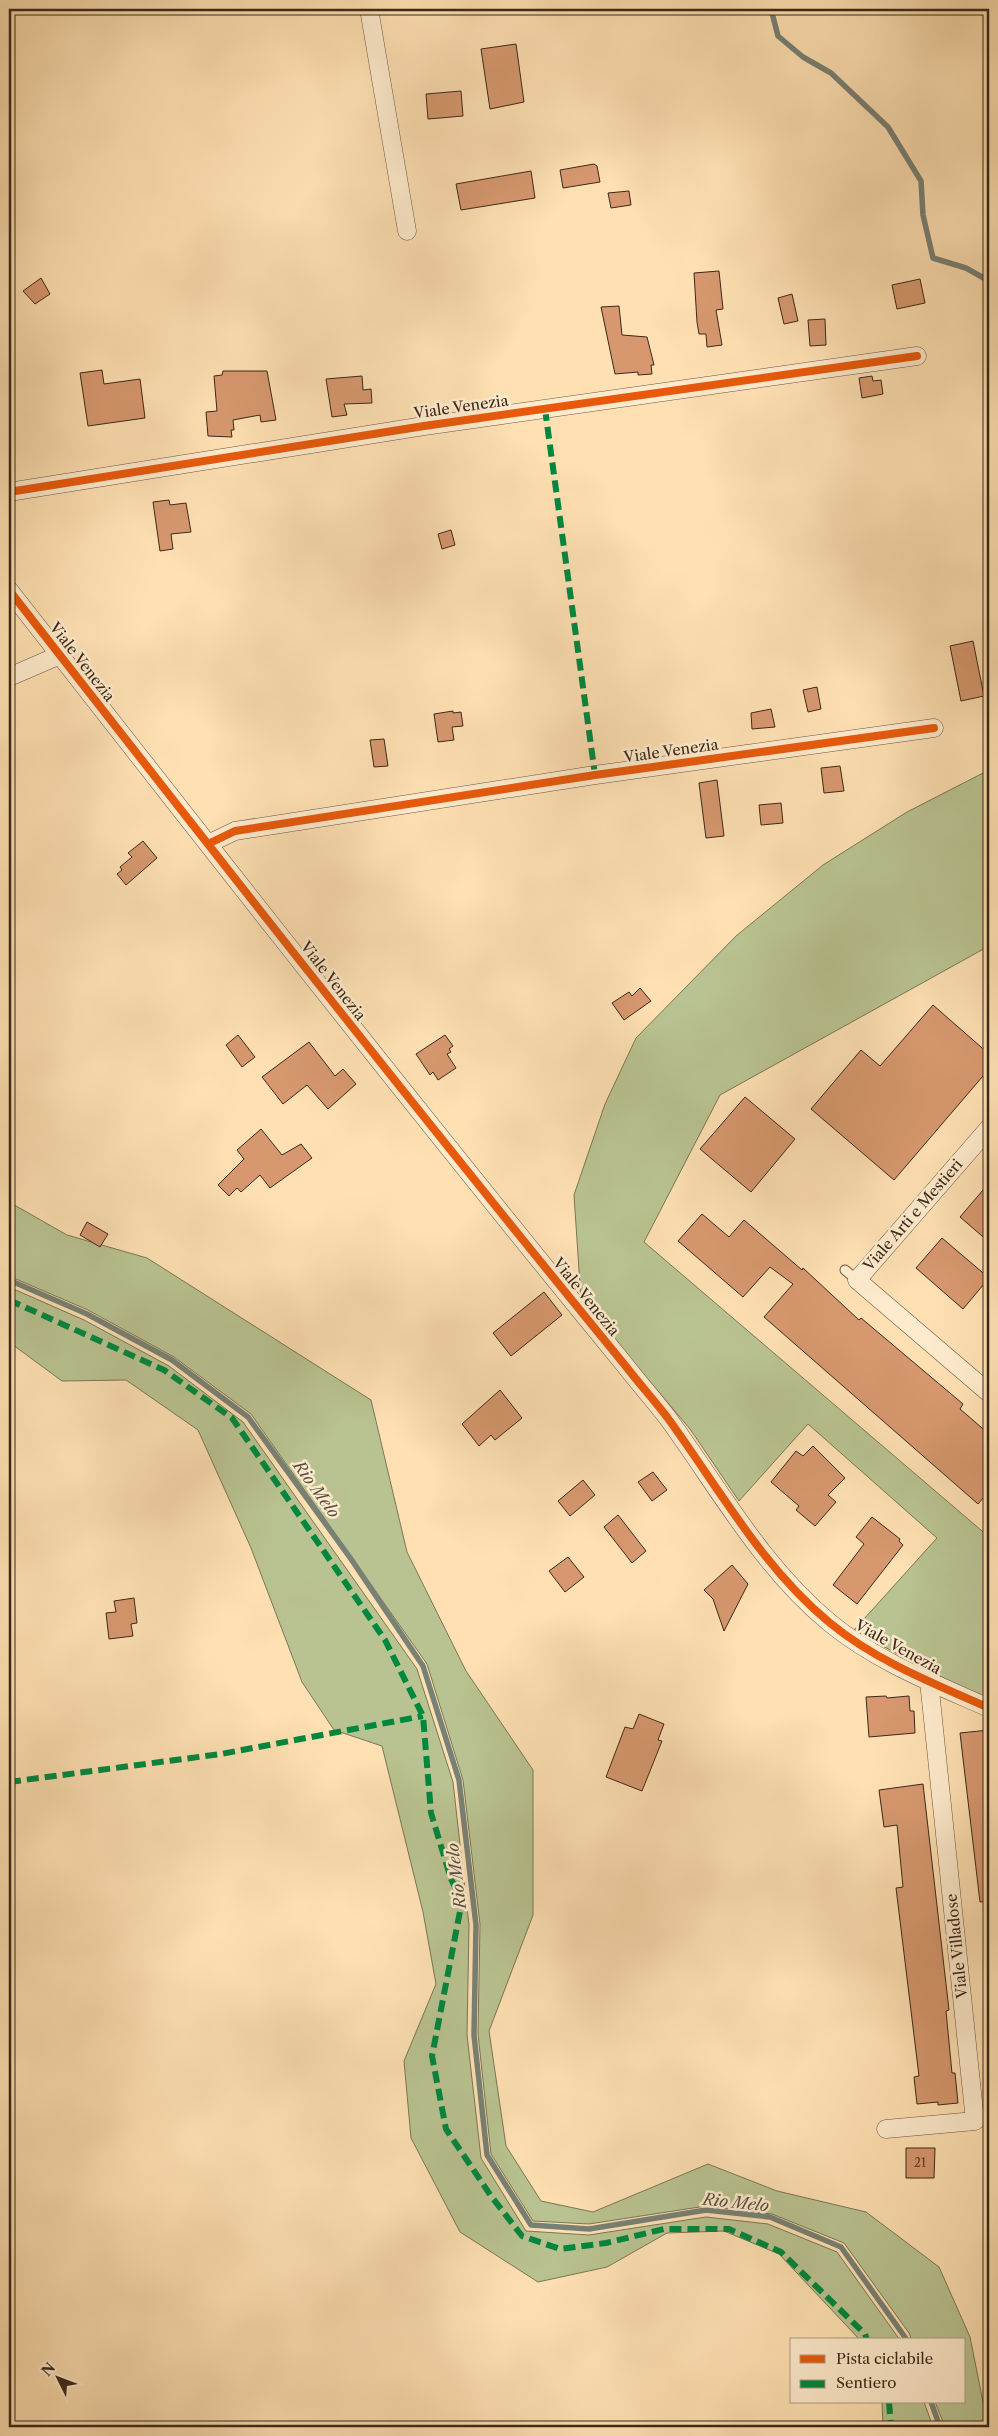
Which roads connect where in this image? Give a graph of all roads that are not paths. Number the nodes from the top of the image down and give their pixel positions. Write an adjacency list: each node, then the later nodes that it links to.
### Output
1 (369, 9): 2 (street)
2 (407, 231)
3 (917, 356): 4 (street, Viale Venezia)
4 (9, 492)
5 (9, 590): 6 (street, Viale Venezia)
6 (60, 656): 7 (street, Viale Venezia); 9 (street, Viale Venezia)
7 (9, 676)
8 (934, 728): 9 (street, Viale Venezia)
9 (208, 844): 12 (street, Viale Venezia)
10 (989, 1128): 11 (street, Viale Arti e Mestieri)
11 (987, 1386)
12 (930, 1681): 13 (street, Viale Venezia); 14 (street, Viale Villadose)
13 (989, 1708)
14 (886, 2128)

